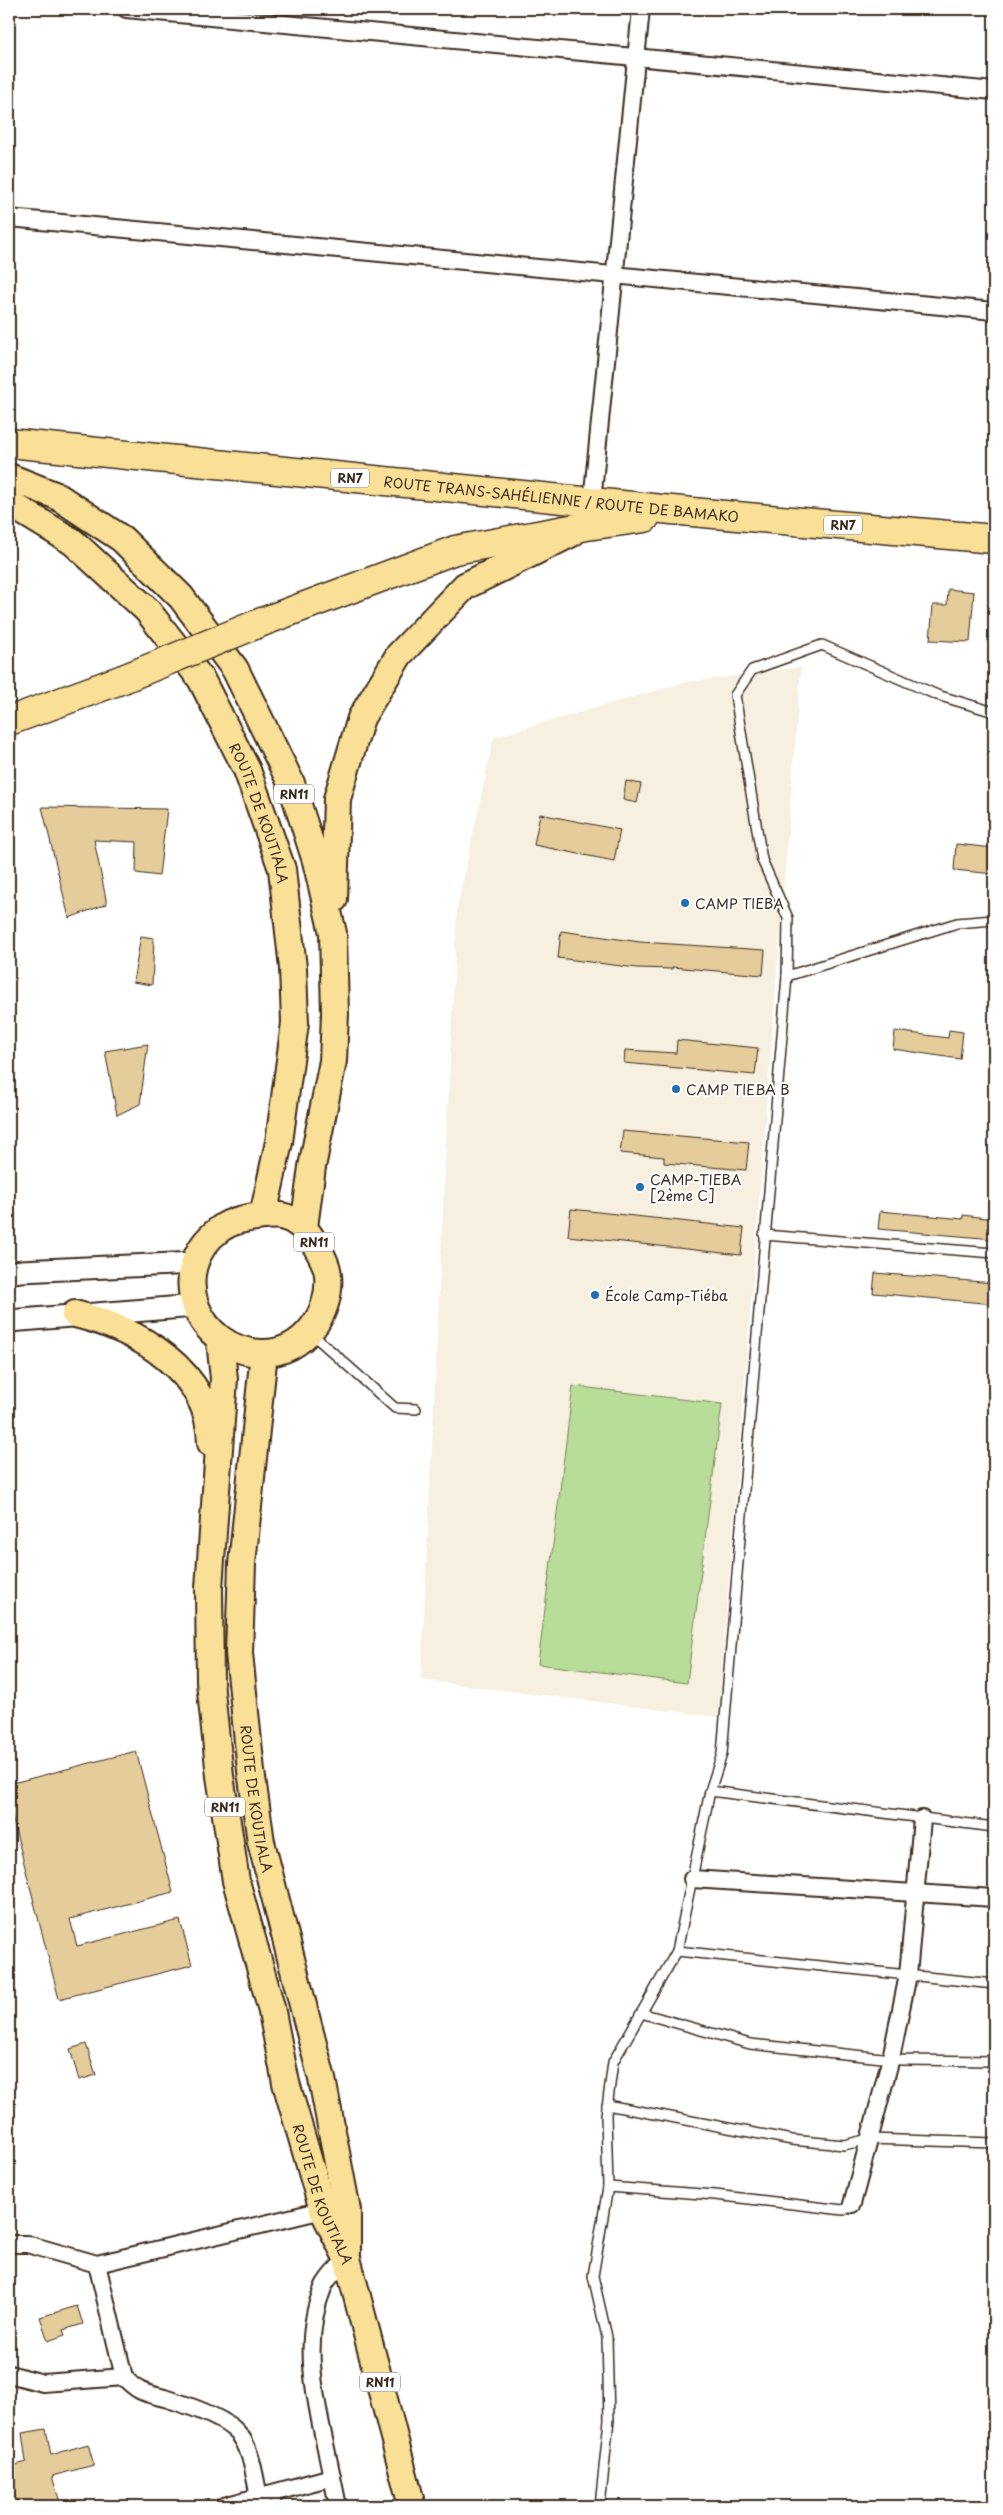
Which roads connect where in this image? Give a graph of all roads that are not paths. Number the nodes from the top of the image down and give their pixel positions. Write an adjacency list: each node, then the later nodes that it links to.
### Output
1 (126, 9): 3 (street)
2 (641, 9): 3 (street)
3 (637, 57): 4 (street); 6 (street)
4 (994, 91)
5 (9, 218): 6 (street)
6 (613, 274): 7 (street); 11 (street)
7 (994, 310)
8 (9, 443): 11 (highway, ROUTE TRANS-SAHÉLIENNE / ROUTE DE BAMAKO / RN7)
9 (9, 477): 16 (main road, RN11)
10 (9, 503): 18 (main road, ROUTE DE KOUTIALA / RN11)
11 (589, 514): 12 (highway, ROUTE TRANS-SAHÉLIENNE / ROUTE DE BAMAKO / RN7); 14 (highway, bridge); 16 (main road, RN11)
12 (994, 539)
13 (994, 712): 17 (lane)
14 (9, 721)
15 (994, 920): 17 (lane)
16 (333, 933): 19 (main road, RN11)
17 (787, 976): 20 (lane)
18 (262, 1216): 19 (main road, RN11); 22 (main road, RN11)
19 (304, 1227): 27 (main road, RN11)
20 (764, 1235): 21 (lane); 32 (lane)
21 (994, 1253)
22 (195, 1263): 23 (street); 24 (main road, RN11)
23 (9, 1273)
24 (195, 1306): 25 (street); 28 (main road, RN11)
25 (75, 1314): 26 (street); 31 (main road)
26 (9, 1321)
27 (309, 1331): 29 (main road, RN11); 30 (lane)
28 (220, 1340): 29 (main road, RN11); 31 (main road, ROUTE DE KOUTIALA / RN11)
29 (264, 1353): 51 (main road, ROUTE DE KOUTIALA / RN11)
30 (416, 1409)
31 (212, 1523): 49 (main road, ROUTE DE KOUTIALA / RN11)
32 (710, 1791): 33 (lane); 35 (lane)
33 (922, 1819): 34 (lane); 36 (street)
34 (994, 1826)
35 (692, 1879): 36 (street); 38 (lane)
36 (916, 1893): 37 (street); 39 (street)
37 (994, 1898)
38 (677, 1951): 39 (lane); 41 (lane)
39 (908, 1975): 40 (lane); 42 (street)
40 (994, 1984)
41 (641, 2013): 42 (lane); 44 (lane)
42 (890, 2058): 43 (lane); 45 (street)
43 (994, 2061)
44 (607, 2106): 45 (lane); 47 (lane)
45 (869, 2139): 46 (lane); 48 (street)
46 (994, 2143)
47 (608, 2187): 48 (lane); 60 (lane)
48 (852, 2204)
49 (323, 2210): 51 (main road, ROUTE DE KOUTIALA / RN11); 52 (street)
50 (9, 2244): 52 (street)
51 (347, 2258): 55 (street); 59 (main road, RN11)
52 (97, 2264): 54 (street)
53 (9, 2374): 54 (street)
54 (124, 2377): 56 (street)
55 (332, 2478): 56 (street); 58 (street)
56 (270, 2499): 57 (street)
57 (224, 2506)
58 (338, 2506)
59 (412, 2506)
60 (600, 2506)

